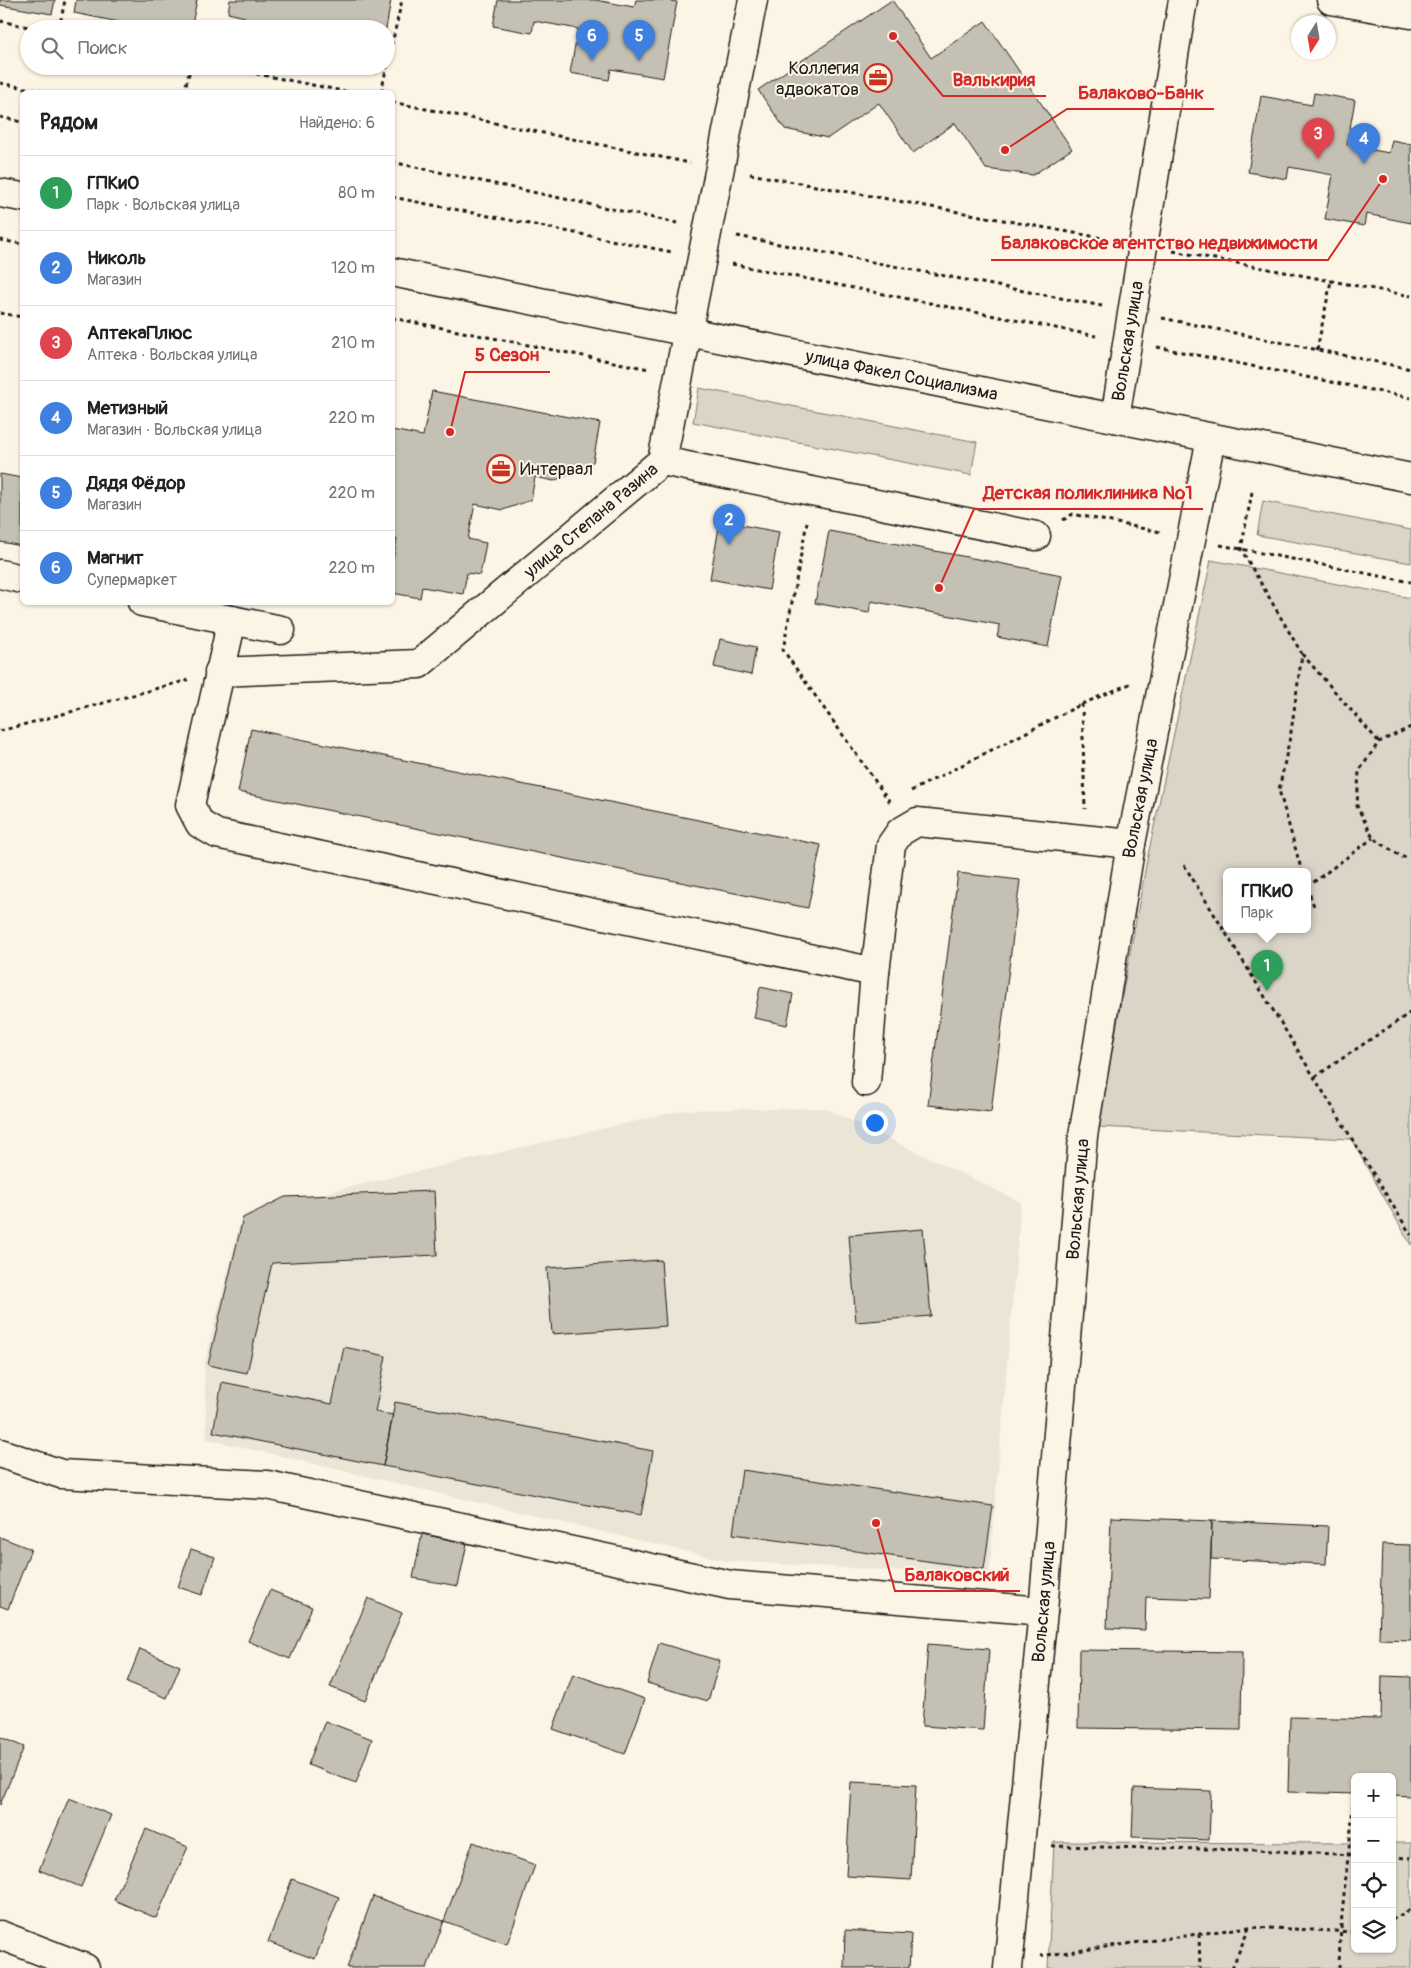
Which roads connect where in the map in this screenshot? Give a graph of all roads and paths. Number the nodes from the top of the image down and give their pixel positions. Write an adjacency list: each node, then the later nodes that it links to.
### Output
1 (65, 0): 7 (path)
2 (402, 0): 10 (path)
3 (753, 0): 23 (street, улица Степана Разина)
4 (1183, 0): 29 (street, Вольская улица)
5 (1331, 0): 6 (street)
6 (1411, 14)
7 (62, 20)
8 (0, 21): 9 (path)
9 (20, 25)
10 (395, 31)
11 (189, 75): 16 (path)
12 (262, 75): 17 (path)
13 (385, 75): 18 (path)
14 (0, 83): 15 (path)
15 (36, 90)
16 (185, 90)
17 (338, 90)
18 (381, 90)
19 (395, 103): 23 (path)
20 (0, 117): 21 (path)
21 (20, 122)
22 (395, 163): 26 (path)
23 (721, 169): 26 (street, улица Степана Разина); 29 (path)
24 (0, 193): 25 (street)
25 (20, 197)
26 (708, 230): 33 (path); 38 (street, улица Степана Разина)
27 (0, 240): 28 (path)
28 (20, 244)
29 (1142, 245): 31 (path); 33 (street, Вольская улица)
30 (395, 273): 38 (street, улица Факел Социализма)
31 (1331, 281): 32 (path); 40 (path)
32 (1411, 296)
33 (1132, 312): 39 (street, Вольская улица); 40 (path)
34 (0, 313): 35 (path)
35 (20, 317)
36 (395, 319): 42 (path)
37 (1074, 331): 39 (path)
38 (687, 332): 42 (street, улица Степана Разина); 44 (street, улица Факел Социализма)
39 (1127, 342): 43 (path); 44 (street, Вольская улица)
40 (1317, 350): 41 (path)
41 (1411, 369)
42 (679, 376): 46 (street, улица Степана Разина)
43 (1411, 398)
44 (1115, 418): 45 (street, улица Факел Социализма)
45 (1211, 438): 47 (street, улица Факел Социализма); 51 (street, Вольская улица)
46 (662, 461): 48 (street); 60 (street, улица Степана Разина)
47 (1411, 478)
48 (813, 491): 50 (street); 67 (path)
49 (1252, 492): 52 (path)
50 (1036, 536): 51 (path)
51 (1191, 539): 52 (path); 70 (street, Вольская улица)
52 (1240, 548): 55 (path); 59 (path)
53 (0, 574): 54 (street)
54 (20, 579)
55 (1411, 582)
56 (157, 605): 57 (street)
57 (232, 620): 58 (street); 60 (street)
58 (281, 630)
59 (1302, 654): 65 (path); 73 (path)
60 (220, 672): 64 (path); 79 (street)
61 (1136, 682): 62 (path)
62 (1082, 704): 66 (path); 69 (path)
63 (1411, 727): 65 (path)
64 (0, 730)
65 (1379, 742): 68 (path)
66 (906, 793)
67 (897, 798)
68 (1373, 838): 71 (path); 74 (path)
69 (1086, 840): 70 (street); 79 (street)
70 (1130, 844): 85 (street, Вольская улица)
71 (1411, 857)
72 (1184, 865): 77 (path)
73 (1301, 868)
74 (1311, 884)
75 (1311, 900): 76 (path)
76 (1314, 909)
77 (1223, 928)
78 (1226, 933): 81 (path)
79 (875, 972): 82 (street)
80 (1411, 1012): 81 (path)
81 (1315, 1077): 83 (path)
82 (866, 1082)
83 (1411, 1235)
84 (0, 1453): 85 (street)
85 (1043, 1611): 98 (street, Вольская улица)
86 (1352, 1818): 88 (path)
87 (1046, 1846): 88 (path)
88 (1349, 1855): 94 (path)
89 (1396, 1857): 90 (path)
90 (1411, 1858)
91 (1411, 1909): 92 (path)
92 (1396, 1918)
93 (1249, 1927): 94 (path); 96 (path); 101 (path)
94 (1340, 1931): 95 (path); 102 (path)
95 (1351, 1932)
96 (1199, 1934): 98 (path); 100 (path)
97 (0, 1935): 99 (street)
98 (1009, 1964)
99 (85, 1968)
100 (1200, 1968)
101 (1232, 1968)
102 (1339, 1968)

